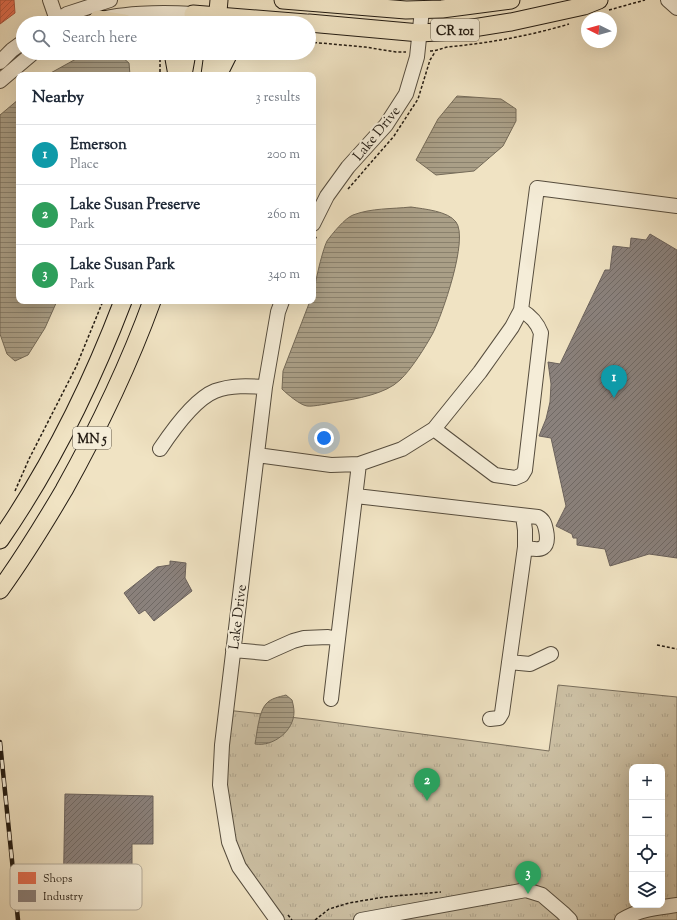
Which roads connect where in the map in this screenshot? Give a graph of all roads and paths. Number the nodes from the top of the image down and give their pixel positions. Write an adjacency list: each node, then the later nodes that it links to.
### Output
1 (50, 0): 12 (street)
2 (110, 0): 13 (street)
3 (284, 0): 7 (main road, CR 101)
4 (511, 0): 9 (main road, CR 101)
5 (599, 0): 17 (main road, CR 101)
6 (668, 0): 8 (street)
7 (299, 1): 9 (main road, CR 101)
8 (677, 8)
9 (422, 10): 17 (street, Lake Drive)
10 (193, 12): 11 (main road, CR 101); 14 (street)
11 (218, 13): 15 (main road, CR 101)
12 (54, 16)
13 (64, 16)
14 (123, 16)
15 (243, 16)
16 (316, 24): 17 (main road, CR 101)
17 (420, 33): 21 (street, Lake Drive)
18 (316, 43): 21 (path)
19 (16, 47): 28 (street)
20 (435, 51): 21 (path)
21 (418, 52): 36 (street, Lake Drive)
22 (24, 60): 34 (street)
23 (164, 60): 29 (path)
24 (169, 60): 30 (main road)
25 (186, 60): 31 (main road)
26 (212, 60): 32 (main road)
27 (226, 60): 33 (main road)
28 (0, 62)
29 (161, 72)
30 (175, 72)
31 (184, 72)
32 (210, 72)
33 (220, 72)
34 (0, 81)
35 (677, 206): 41 (street)
36 (316, 218)
37 (102, 304): 47 (path)
38 (122, 304): 50 (main road, MN 5)
39 (151, 304): 52 (main road, MN 5)
40 (281, 304): 42 (street, Lake Drive)
41 (521, 310): 43 (street); 43 (street)
42 (265, 387): 44 (street); 45 (street, Lake Drive)
43 (434, 429): 46 (street)
44 (160, 449)
45 (257, 455): 46 (street); 56 (street, Lake Drive)
46 (359, 464): 48 (street)
47 (13, 496)
48 (356, 496): 49 (street); 53 (street)
49 (523, 516): 51 (street); 51 (street)
50 (0, 540)
51 (525, 547): 58 (street)
52 (0, 590)
53 (338, 639): 56 (street); 59 (street)
54 (657, 645): 55 (path)
55 (677, 649)
56 (233, 650): 62 (street, Lake Drive)
57 (551, 654): 58 (street)
58 (509, 662): 60 (street)
59 (331, 699)
60 (490, 719)
61 (677, 905): 66 (street)
62 (282, 917): 64 (path)
63 (562, 918): 65 (street)
64 (292, 920)
65 (361, 920)
66 (622, 920)

